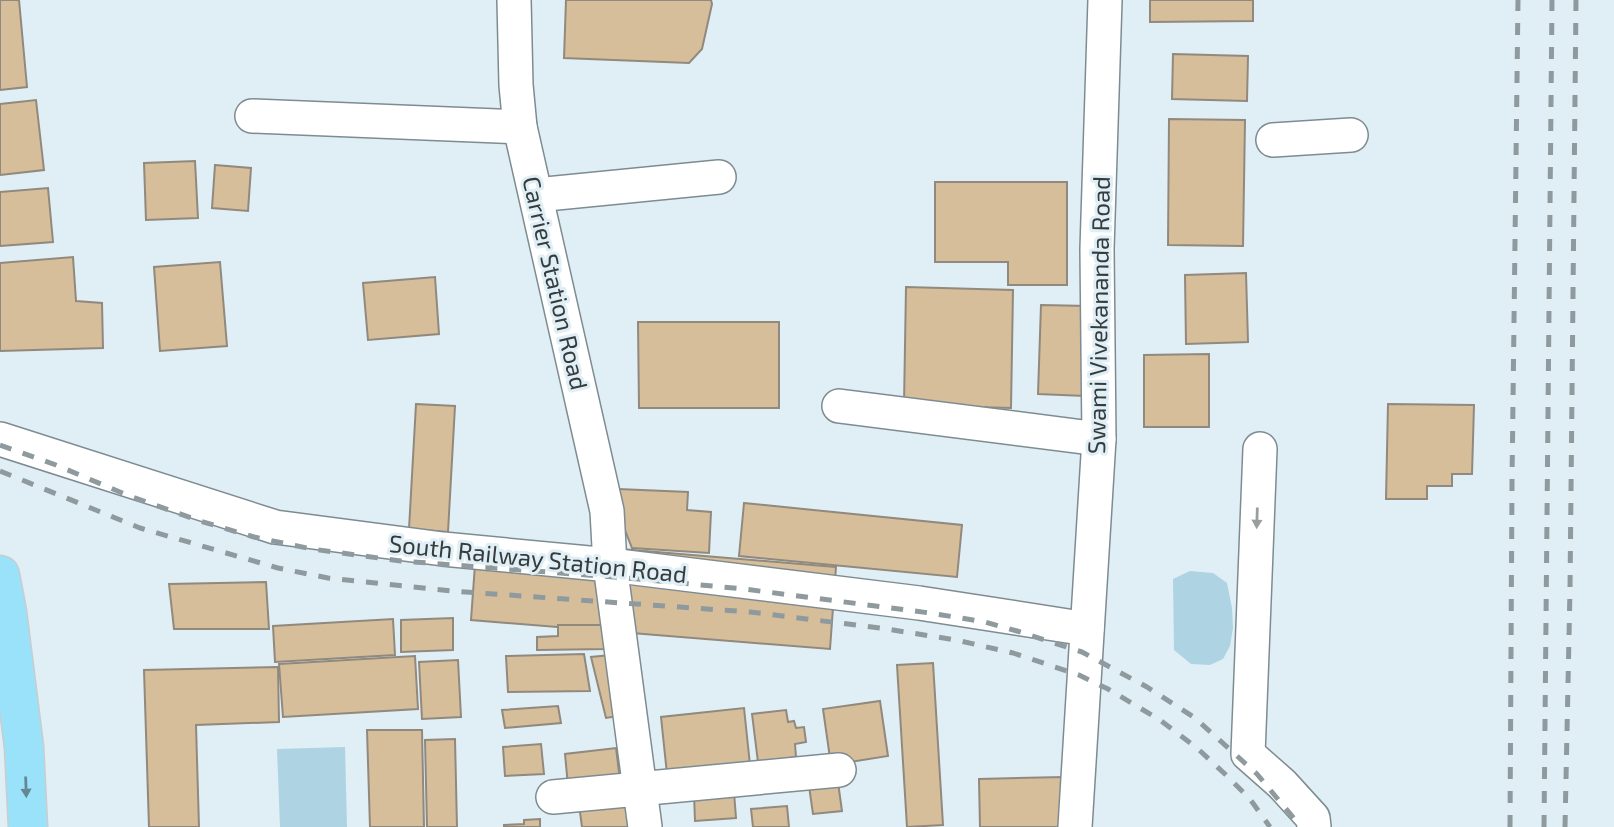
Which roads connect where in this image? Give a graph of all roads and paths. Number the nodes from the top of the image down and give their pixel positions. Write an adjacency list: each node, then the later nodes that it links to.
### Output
1 (514, 0): 4 (street, Carrier Station Road)
2 (1105, 0): 11 (street, Swami Vivekananda Road)
3 (253, 116): 4 (street)
4 (520, 127): 8 (street, Carrier Station Road)
5 (1351, 135): 6 (street)
6 (1273, 140)
7 (719, 177): 8 (street)
8 (536, 195): 13 (street, Carrier Station Road)
9 (839, 406): 11 (street)
10 (0, 439): 13 (street, South Railway Station Road)
11 (1098, 439): 15 (street, Swami Vivekananda Road)
12 (1260, 449): 20 (street, one-way to 20)
13 (610, 565): 15 (street, South Railway Station Road); 18 (street, Carrier Station Road)
14 (0, 575): 16 (main road)
15 (1087, 629): 23 (street, Swami Vivekananda Road)
16 (12, 747): 21 (main road, one-way to 21)
17 (839, 770): 18 (street)
18 (639, 789): 19 (street); 22 (street, Carrier Station Road)
19 (553, 797)
20 (1321, 824)
21 (27, 827)
22 (645, 827)
23 (1075, 827)

